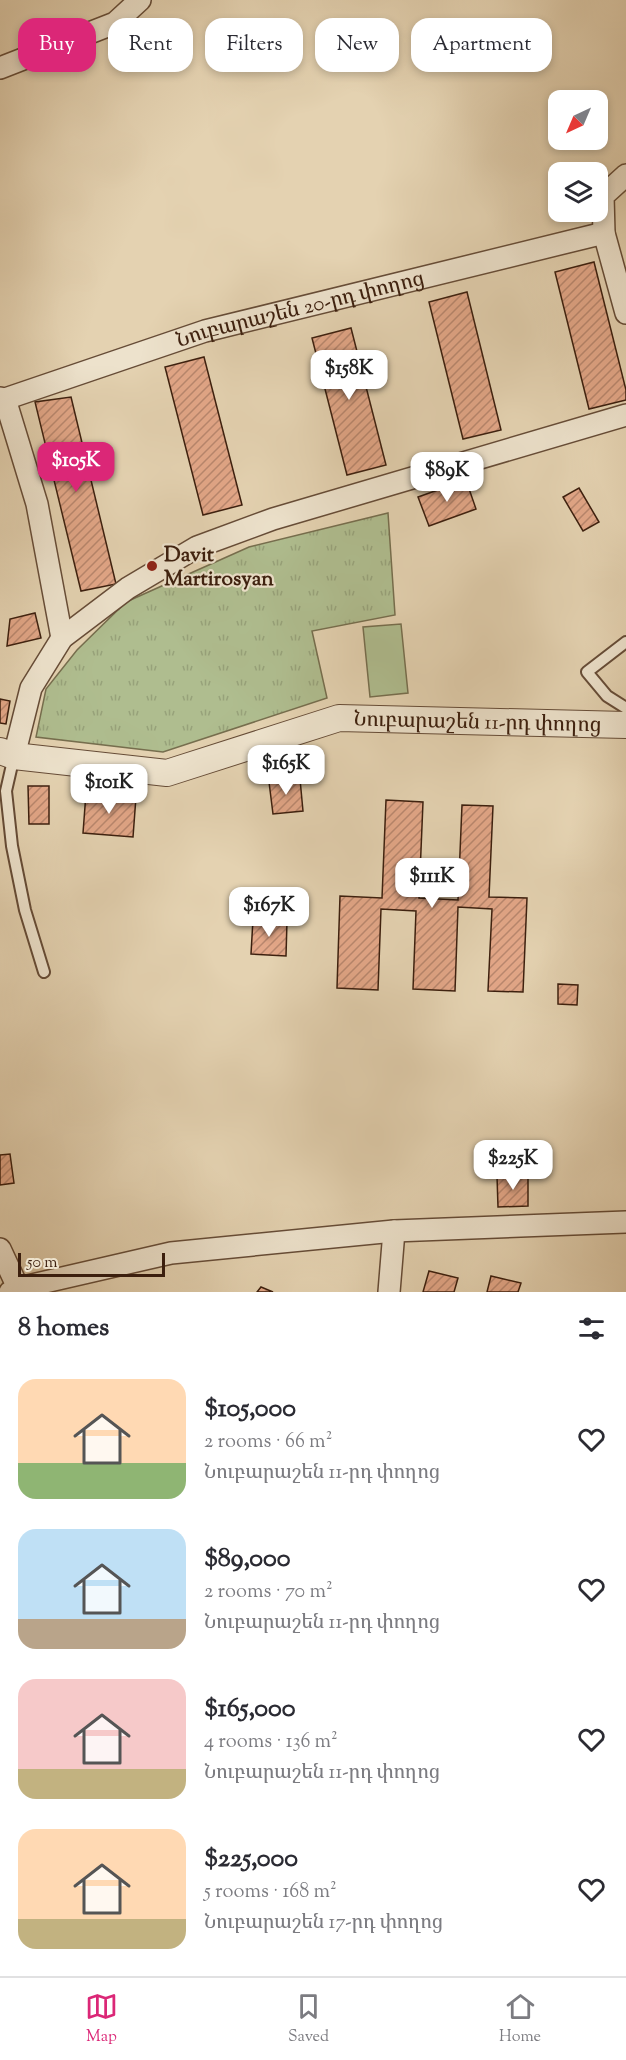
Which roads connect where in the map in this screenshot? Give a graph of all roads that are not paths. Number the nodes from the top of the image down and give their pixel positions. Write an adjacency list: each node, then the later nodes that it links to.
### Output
1 (140, 0): 2 (street)
2 (0, 68)
3 (626, 176): 4 (street)
4 (604, 233): 5 (street); 6 (street, Նուբարաշեն 20-րդ փողոց)
5 (626, 313)
6 (2, 399): 8 (street)
7 (626, 415): 8 (street)
8 (62, 638): 12 (street)
9 (626, 642): 10 (lane)
10 (626, 708)
11 (626, 725): 12 (street, Նուբարաշեն 11-րդ փողոց)
12 (7, 753): 13 (lane)
13 (44, 972)
14 (626, 1222): 15 (street)
15 (394, 1231): 17 (street); 18 (street)
16 (0, 1249): 17 (street)
17 (16, 1291)
18 (389, 1292)

